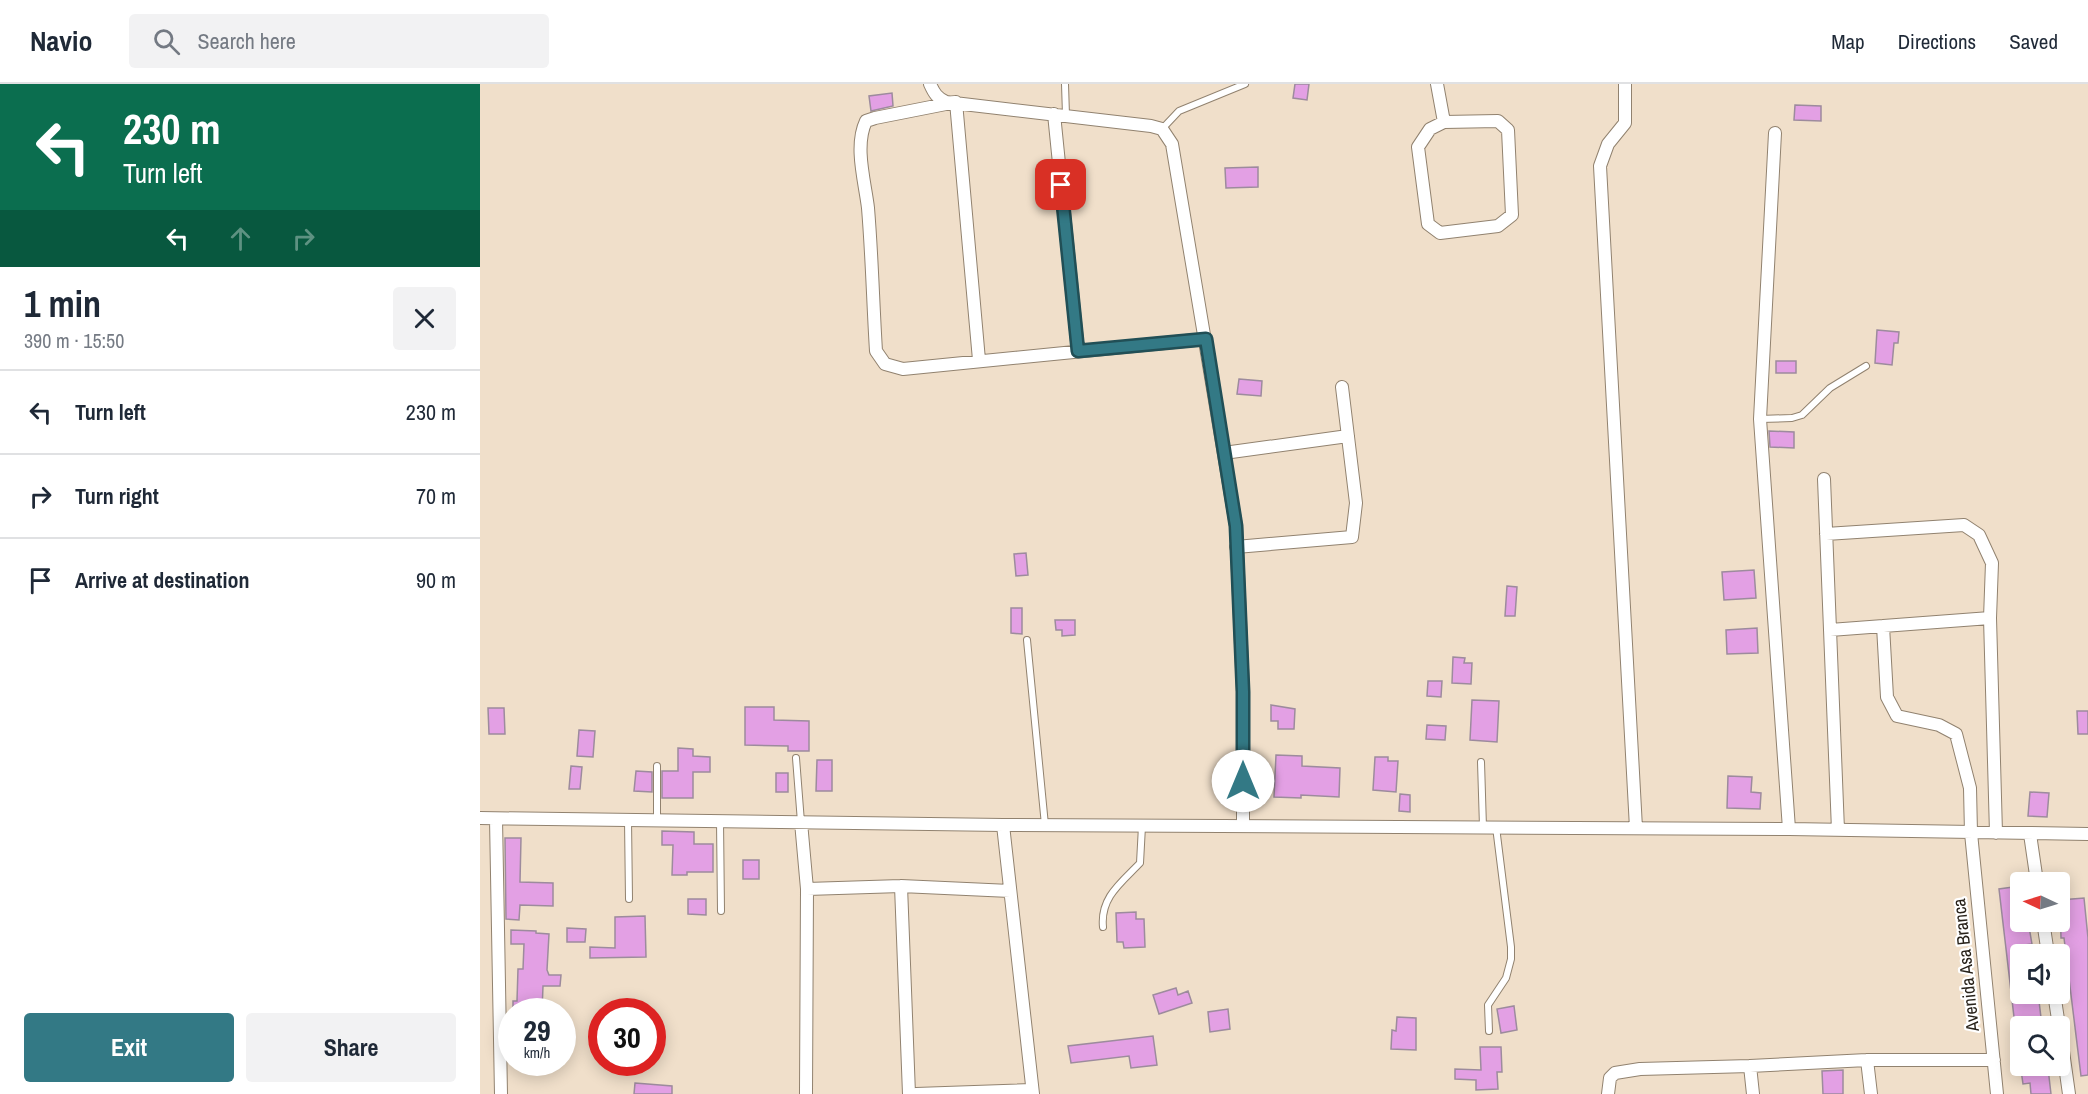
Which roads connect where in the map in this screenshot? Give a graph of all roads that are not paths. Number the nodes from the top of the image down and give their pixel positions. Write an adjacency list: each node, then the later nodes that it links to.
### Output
1 (930, 84): 6 (street)
2 (1065, 84): 7 (lane)
3 (1245, 84): 9 (lane)
4 (1437, 84): 8 (street)
5 (1625, 84): 41 (street)
6 (956, 102): 7 (street); 13 (street); 13 (street)
7 (1060, 114): 9 (street); 12 (street)
8 (1444, 122): 8 (street)
9 (1162, 129): 11 (street)
10 (1775, 133): 16 (street)
11 (1206, 339): 12 (street); 18 (street)
12 (1078, 351): 13 (street)
13 (979, 360)
14 (1866, 366): 16 (lane)
15 (1342, 387): 17 (street)
16 (1760, 418): 42 (street)
17 (1348, 436): 18 (street); 21 (street)
18 (1224, 453): 21 (street)
19 (1824, 479): 20 (street)
20 (1826, 534): 22 (street); 24 (street)
21 (1236, 547): 38 (street)
22 (1990, 618): 23 (street); 45 (street)
23 (1883, 626): 24 (street); 44 (street, Avenida Asa Branca)
24 (1830, 630): 43 (street)
25 (1027, 640): 36 (lane)
26 (796, 758): 34 (lane)
27 (1481, 762): 39 (lane)
28 (657, 766): 32 (lane)
29 (480, 818): 30 (street)
30 (496, 819): 31 (street); 61 (street)
31 (628, 820): 32 (street); 52 (lane)
32 (657, 821): 33 (street)
33 (720, 821): 34 (street); 53 (lane)
34 (801, 822): 35 (street); 50 (street)
35 (1003, 825): 36 (street); 51 (street)
36 (1045, 825): 37 (street)
37 (1142, 825): 38 (street); 54 (lane)
38 (1243, 825): 39 (street)
39 (1483, 827): 40 (street)
40 (1496, 827): 41 (street); 55 (lane)
41 (1636, 828): 42 (street)
42 (1789, 829): 43 (street)
43 (1838, 830): 44 (street)
44 (1971, 833): 45 (street); 57 (street, Avenida Asa Branca)
45 (1996, 833): 46 (street)
46 (2030, 834): 47 (street); 48 (street)
47 (2088, 834)
48 (2036, 872)
49 (901, 886): 50 (street); 51 (street); 63 (street)
50 (807, 889): 62 (street)
51 (1010, 891): 60 (street)
52 (629, 898)
53 (721, 910)
54 (1102, 927)
55 (1489, 1031)
56 (1867, 1060): 57 (street); 58 (street); 67 (street)
57 (1994, 1060): 68 (street, Avenida Asa Branca)
58 (1750, 1066): 65 (street); 66 (street)
59 (2066, 1076): 69 (street)
60 (1033, 1092): 64 (street)
61 (501, 1094)
62 (806, 1094)
63 (909, 1094)
64 (916, 1094)
65 (1608, 1094)
66 (1753, 1094)
67 (1870, 1094)
68 (1997, 1094)
69 (2069, 1094)

